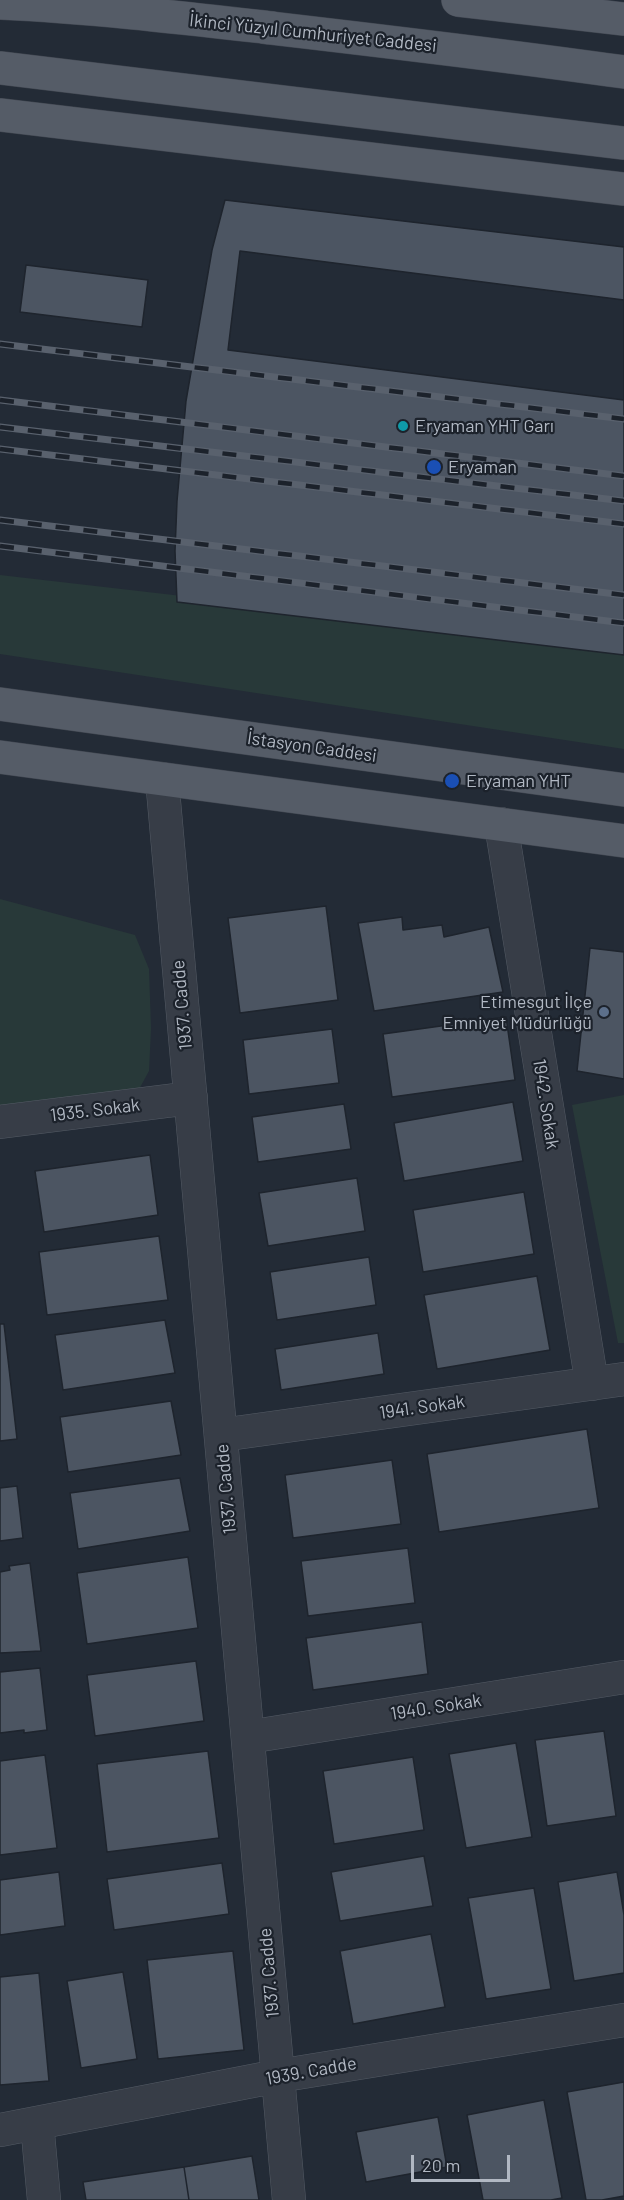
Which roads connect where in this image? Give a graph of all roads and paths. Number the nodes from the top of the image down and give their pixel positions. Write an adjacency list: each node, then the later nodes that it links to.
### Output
1 (458, 0): 3 (main road)
2 (0, 3): 5 (main road, İkinci Yüzyıl Cumhuriyet Caddesi)
3 (624, 19)
4 (0, 68): 7 (main road)
5 (624, 72)
6 (0, 115): 8 (main road)
7 (624, 142)
8 (624, 189)
9 (0, 704): 12 (main road, İstasyon Caddesi)
10 (0, 757): 11 (main road)
11 (162, 779): 13 (main road); 15 (street, 1937. Cadde)
12 (624, 790)
13 (501, 824): 14 (main road); 18 (street, 1942. Sokak)
14 (624, 841)
15 (191, 1098): 16 (street, 1935. Sokak); 19 (street, 1937. Cadde)
16 (0, 1122)
17 (624, 1379): 18 (street, 1941. Sokak)
18 (592, 1384): 19 (street, 1941. Sokak)
19 (221, 1435): 21 (street, 1937. Cadde)
20 (624, 1677): 21 (street, 1940. Sokak)
21 (248, 1737): 23 (street, 1937. Cadde)
22 (624, 2020): 23 (street, 1939. Cadde)
23 (278, 2076): 24 (street, 1939. Cadde); 27 (street, 1937. Cadde)
24 (37, 2123): 25 (street, 1939. Cadde); 26 (street)
25 (0, 2130)
26 (44, 2200)
27 (289, 2200)

